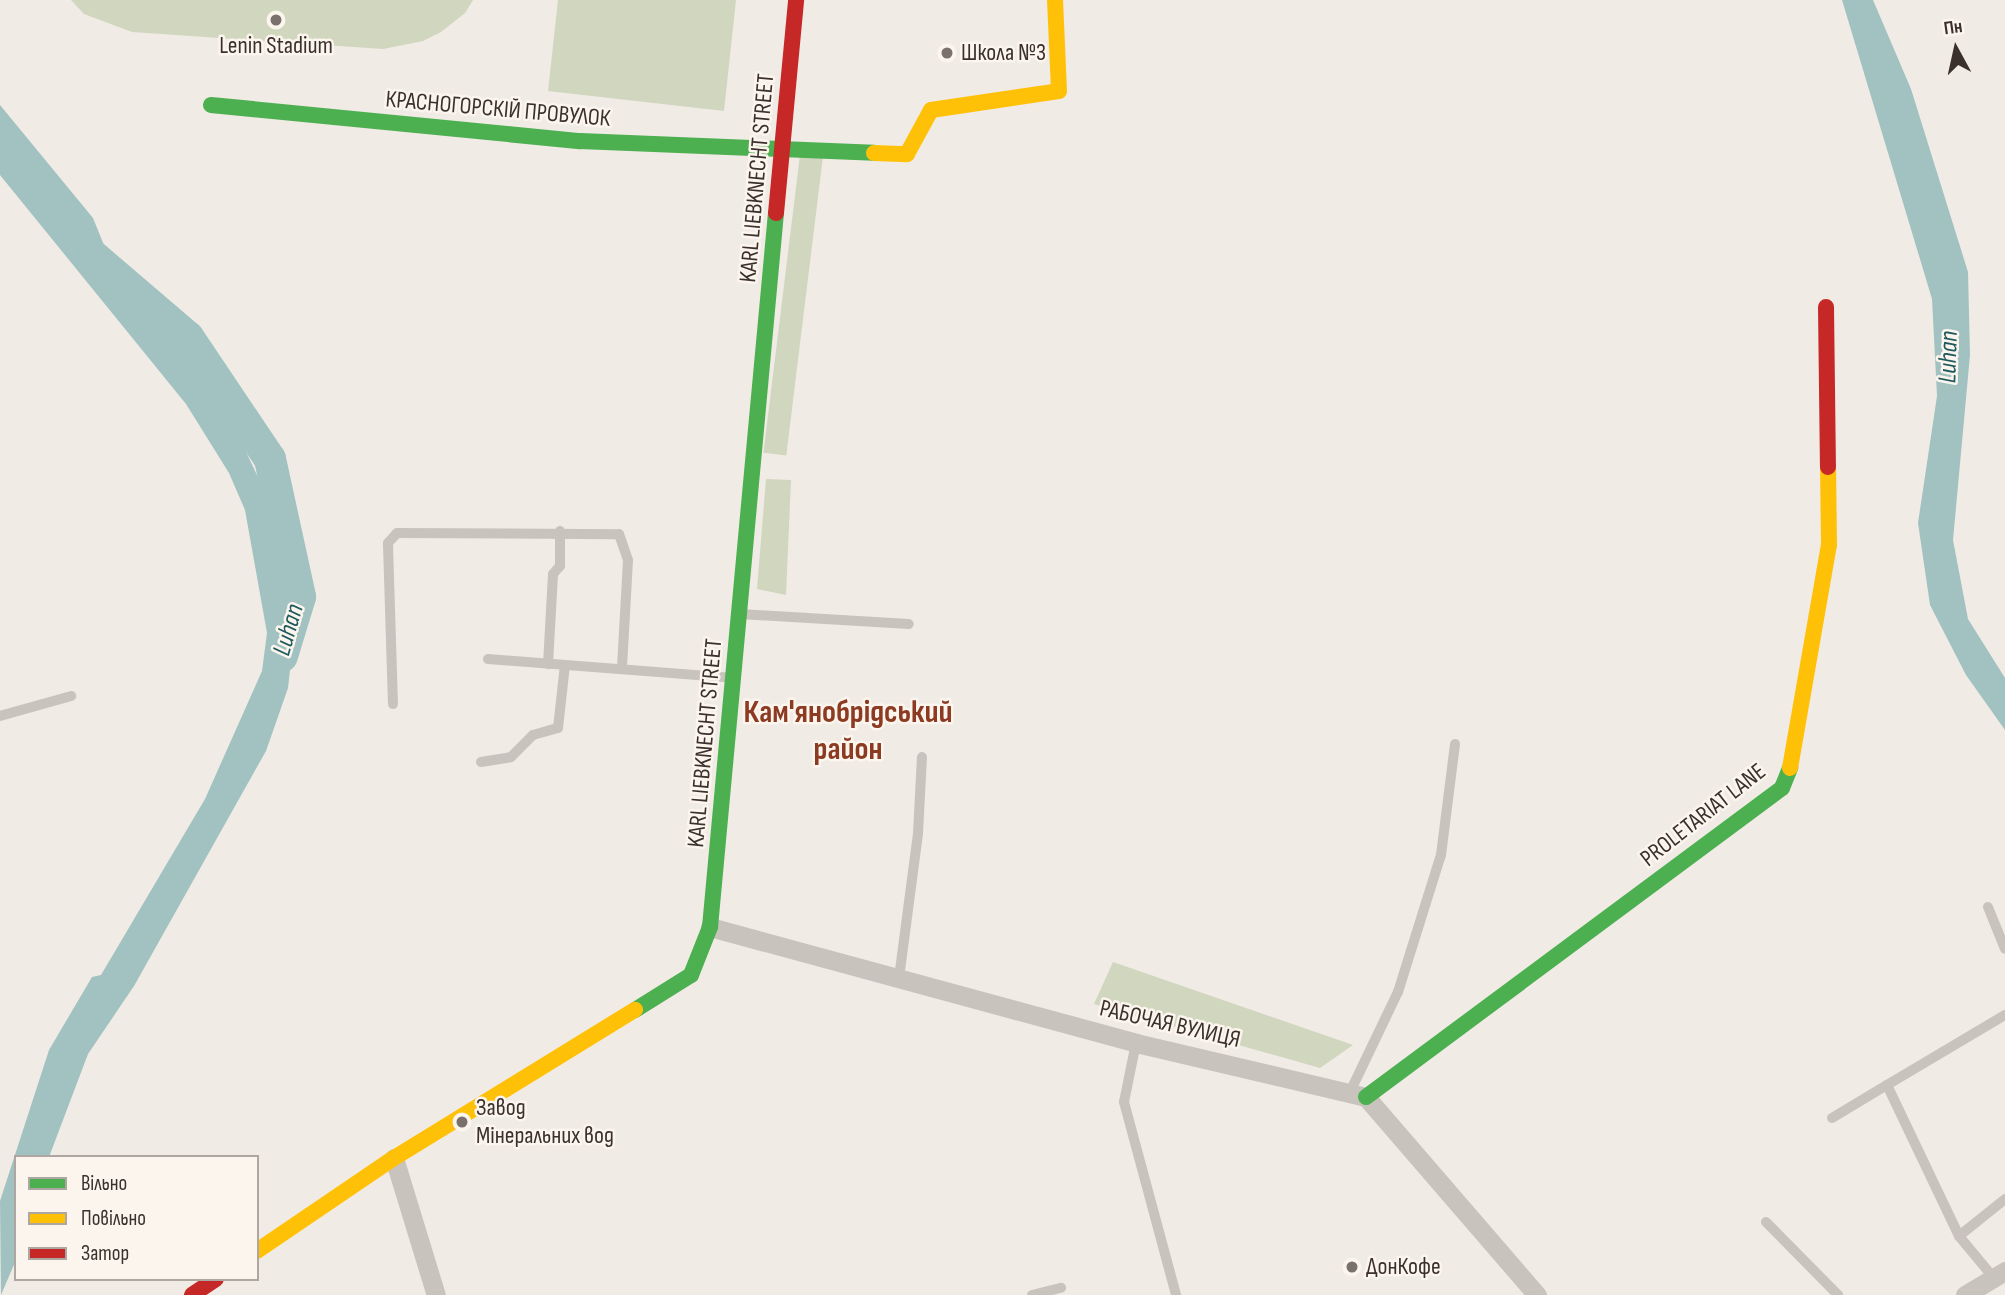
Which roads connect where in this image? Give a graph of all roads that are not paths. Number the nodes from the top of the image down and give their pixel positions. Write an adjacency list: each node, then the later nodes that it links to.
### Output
1 (796, 0): 4 (street, KARL LIEBKNECHT STREET)
2 (1055, 0): 4 (street, КРАСНОГОРСКІЙ ПРОВУЛОК)
3 (211, 104): 4 (street, КРАСНОГОРСКІЙ ПРОВУЛОК)
4 (782, 151): 7 (street, KARL LIEBKNECHT STREET)
5 (1826, 307): 27 (street, PROLETARIAT LANE)
6 (560, 531): 10 (lane); 12 (lane); 15 (lane)
7 (739, 614): 8 (lane); 13 (street, KARL LIEBKNECHT STREET)
8 (909, 624)
9 (488, 659): 10 (lane)
10 (548, 664): 11 (lane)
11 (565, 665): 12 (lane); 19 (lane)
12 (622, 669): 13 (lane)
13 (733, 678): 21 (street, KARL LIEBKNECHT STREET)
14 (71, 696): 16 (lane)
15 (393, 704)
16 (0, 716)
17 (1455, 744): 27 (lane)
18 (922, 757): 23 (lane)
19 (481, 762)
20 (1988, 907): 22 (lane)
21 (710, 927): 23 (street, РАБОЧАЯ ВУЛИЦЯ); 29 (street, KARL LIEBKNECHT STREET)
22 (2005, 949)
23 (899, 978): 25 (street, РАБОЧАЯ ВУЛИЦЯ)
24 (2005, 1014): 26 (lane)
25 (1136, 1043): 27 (street, РАБОЧАЯ ВУЛИЦЯ); 40 (lane)
26 (1887, 1085): 28 (lane); 32 (lane)
27 (1358, 1094): 41 (street)
28 (1832, 1118)
29 (394, 1158): 33 (street, KARL LIEBKNECHT STREET); 38 (street)
30 (2005, 1199): 32 (lane)
31 (1766, 1222): 42 (lane)
32 (1959, 1236): 34 (lane)
33 (259, 1250)
34 (1999, 1274): 43 (street)
35 (213, 1281): 37 (street)
36 (1061, 1287): 39 (lane)
37 (192, 1295)
38 (436, 1295)
39 (1032, 1295)
40 (1176, 1295)
41 (1537, 1295)
42 (1838, 1295)
43 (1965, 1295)

